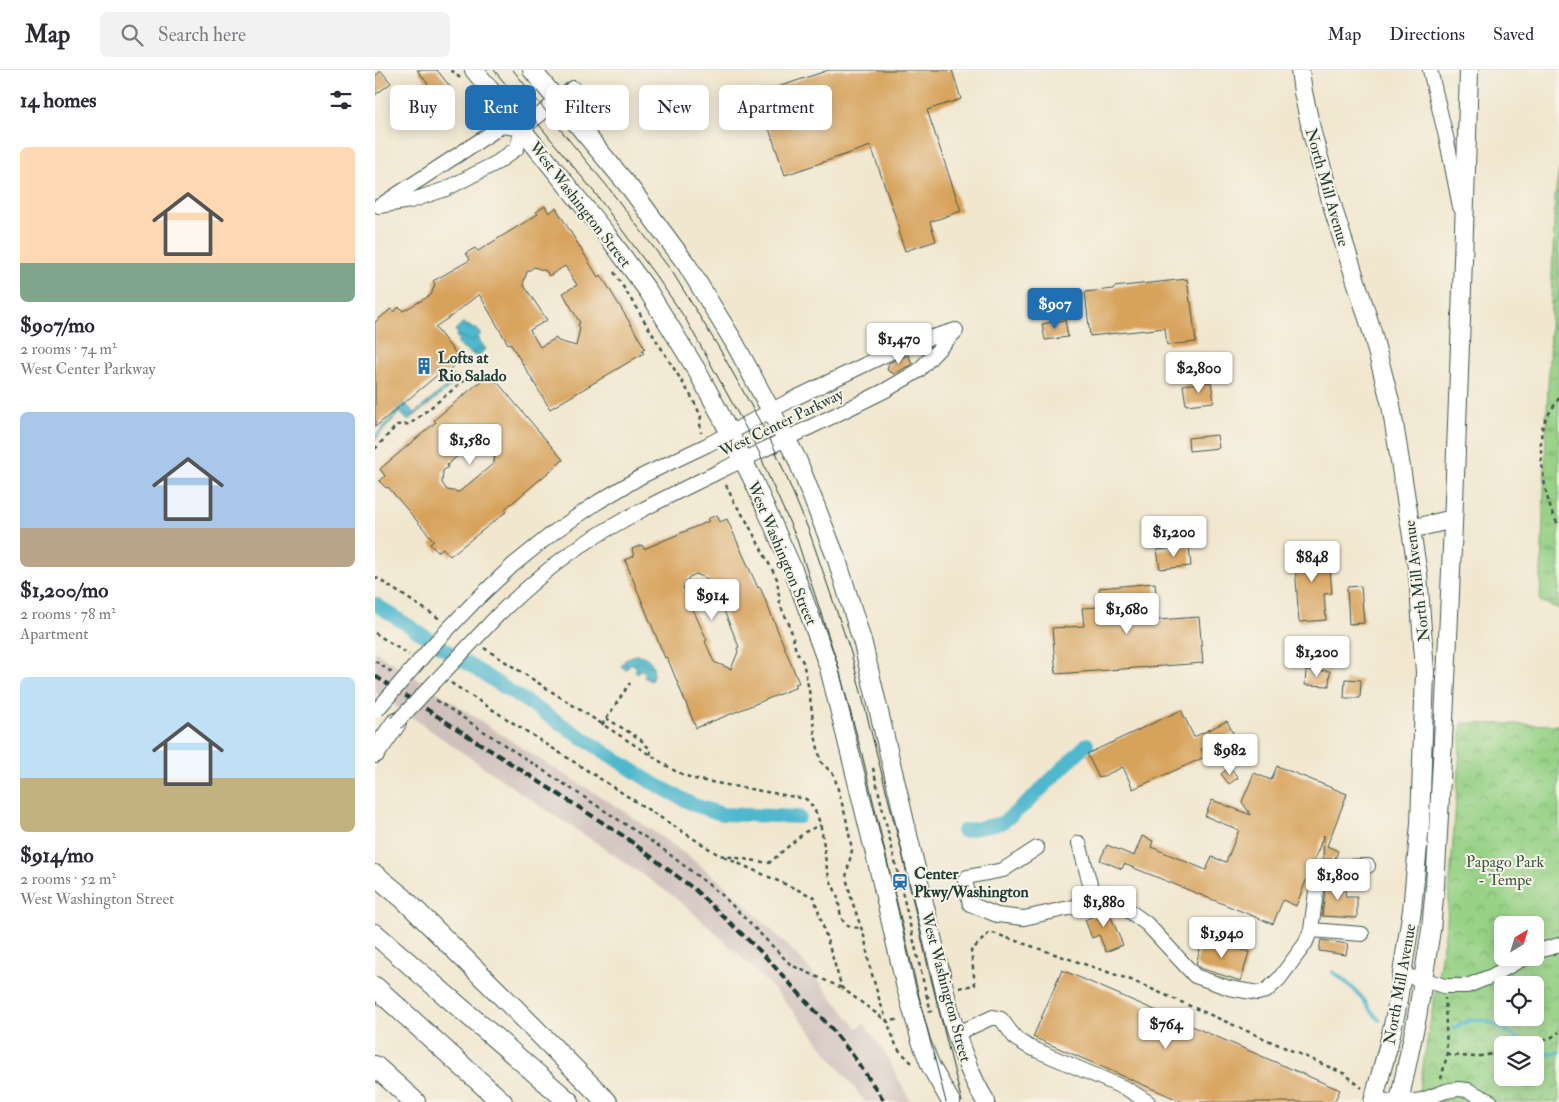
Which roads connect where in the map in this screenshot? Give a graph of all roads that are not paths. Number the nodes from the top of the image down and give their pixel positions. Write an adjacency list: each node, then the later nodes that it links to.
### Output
1 (532, 70): 7 (main road, West Washington Street)
2 (1300, 70): 21 (main road, North Mill Avenue)
3 (1430, 70): 15 (street)
4 (1469, 70): 15 (main road, North Mill Avenue)
5 (469, 76): 6 (main road, West Washington Street)
6 (478, 85)
7 (546, 86)
8 (546, 110): 9 (street)
9 (536, 118)
10 (496, 130): 14 (street)
11 (523, 130): 14 (street)
12 (524, 130): 17 (main road, West Washington Street)
13 (583, 130): 16 (main road, West Washington Street)
14 (376, 206)
15 (1464, 235): 20 (main road, North Mill Avenue)
16 (771, 410): 17 (street, West Center Parkway); 18 (main road, West Washington Street); 18 (street, West Center Parkway)
17 (729, 432): 19 (main road, West Washington Street); 22 (street, West Center Parkway, bridge)
18 (786, 439): 19 (street, West Center Parkway); 42 (main road, West Washington Street)
19 (743, 460): 23 (street, West Center Parkway, bridge); 49 (main road, West Washington Street)
20 (1453, 519): 21 (main road); 40 (main road, North Mill Avenue)
21 (1411, 529): 39 (main road, North Mill Avenue)
22 (376, 711)
23 (396, 723): 24 (street, West Center Parkway); 25 (highway)
24 (375, 740)
25 (375, 753)
26 (1079, 842): 31 (street)
27 (1037, 848): 31 (street)
28 (375, 866): 32 (highway)
29 (1368, 866): 33 (street)
30 (375, 875): 32 (highway)
31 (1093, 895): 33 (street)
32 (403, 898): 48 (highway)
33 (1311, 930): 35 (street)
34 (375, 934): 47 (highway)
35 (1362, 934)
36 (1559, 945): 37 (street)
37 (1544, 949)
38 (1510, 966): 40 (street)
39 (1403, 976): 40 (street); 44 (main road, North Mill Avenue)
40 (1423, 980): 53 (main road, North Mill Avenue)
41 (375, 987): 46 (highway)
42 (956, 1034): 50 (main road, West Washington Street); 51 (street)
43 (375, 1066): 45 (highway)
44 (1374, 1100): 52 (street)
45 (415, 1102)
46 (502, 1102)
47 (569, 1102)
48 (607, 1102)
49 (951, 1102)
50 (986, 1102)
51 (1148, 1102)
52 (1394, 1102)
53 (1399, 1102)
54 (1406, 1102): 55 (street)
55 (1491, 1102)

